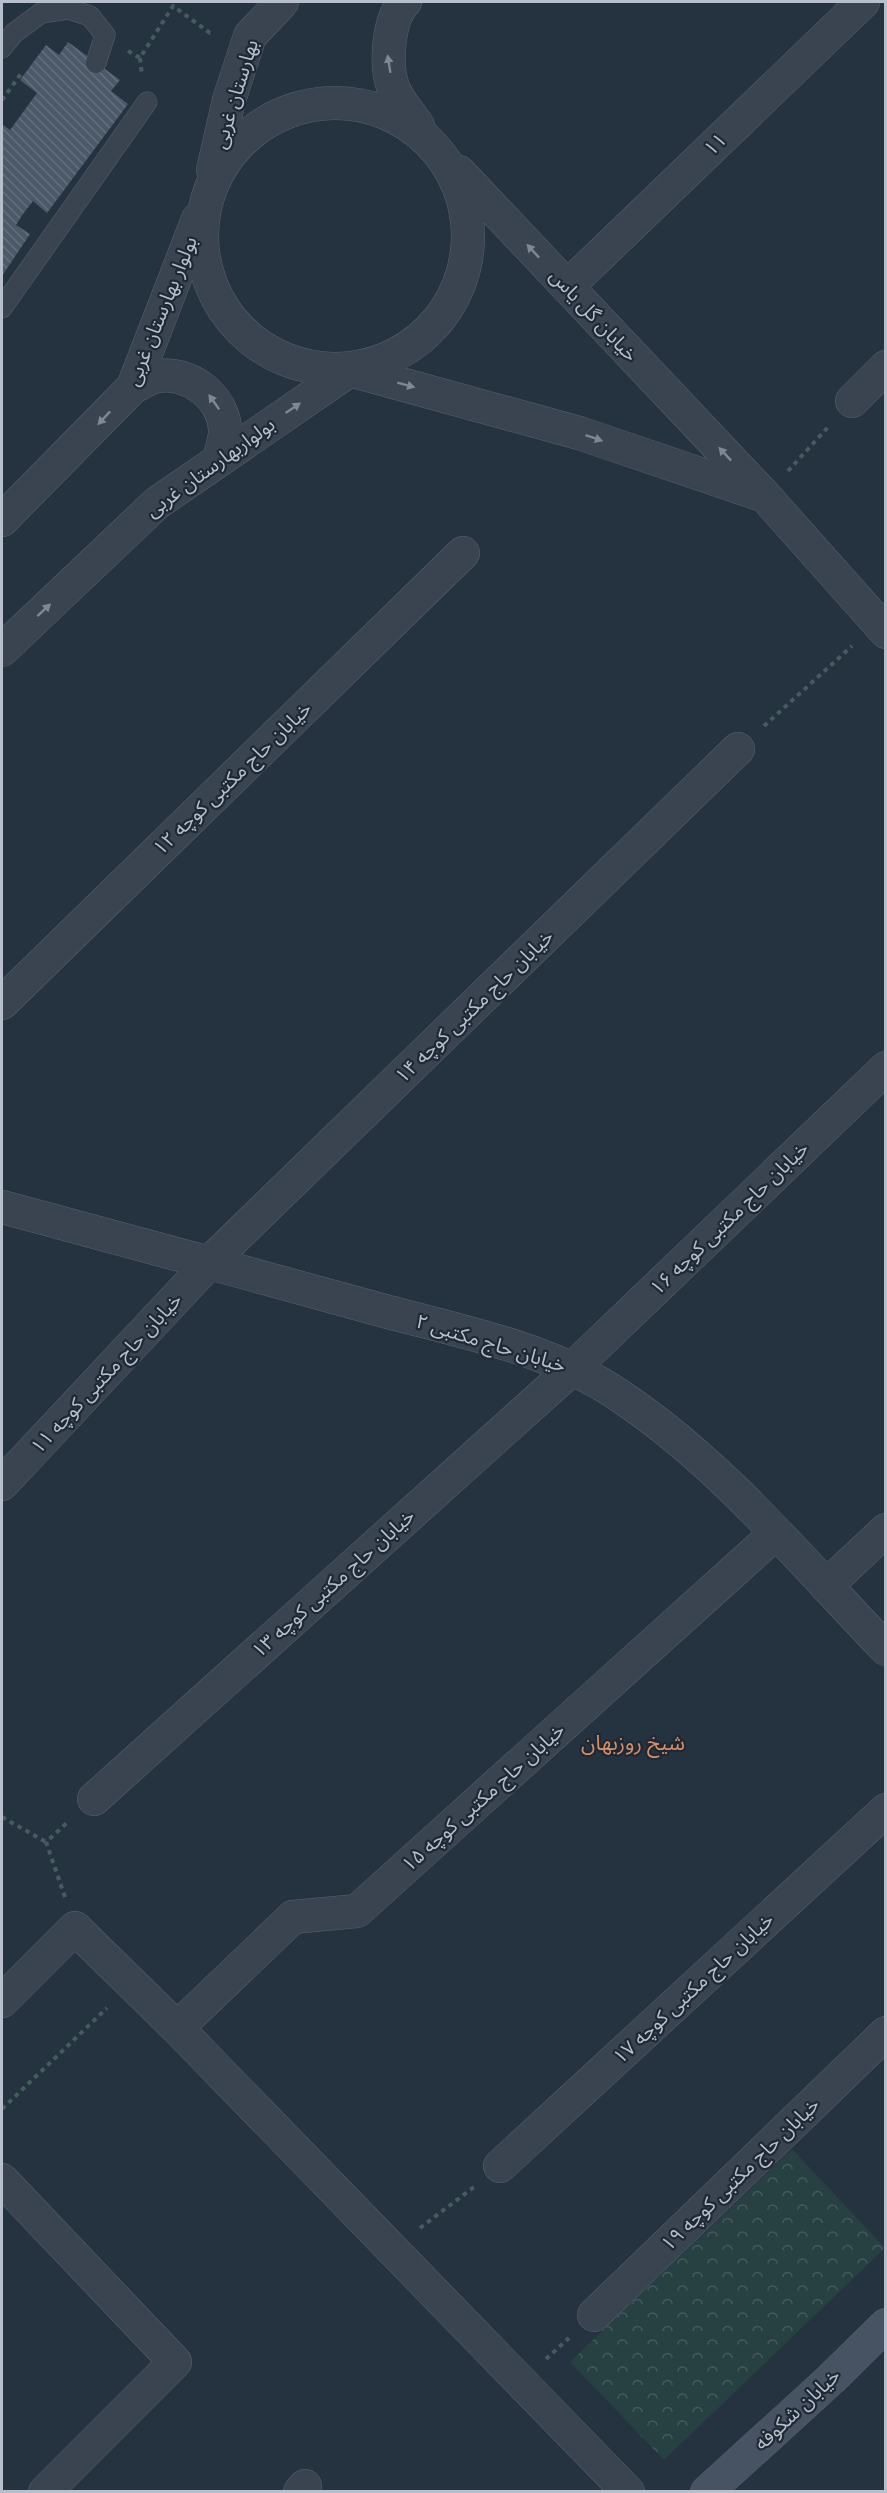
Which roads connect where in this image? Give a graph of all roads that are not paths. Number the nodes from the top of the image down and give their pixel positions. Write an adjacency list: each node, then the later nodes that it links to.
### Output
1 (282, 2): 8 (street, بهارستان غربی)
2 (405, 2): 7 (street, one-way to 2)
3 (863, 2): 9 (street, ۱۱)
4 (2, 48): 5 (lane)
5 (96, 63)
6 (147, 102): 10 (lane)
7 (423, 134): 8 (street); 9 (street, خیابان گل یاس, one-way to 7); 12 (street)
8 (207, 196): 12 (street); 13 (street, بولوار بهارستان غربی)
9 (567, 287): 16 (street, خیابان گل یاس, one-way to 9)
10 (2, 308)
11 (885, 367): 14 (street)
12 (350, 370): 15 (street, بولواربهارستان غربی, one-way to 12); 16 (street, خیابان گل یاس, one-way to 16)
13 (133, 387): 15 (street, one-way to 13); 17 (street, بولوار بهارستان غربی, one-way to 17)
14 (852, 401)
15 (220, 457): 20 (street, بولواربهارستان غربی, one-way to 15)
16 (765, 496): 19 (street, خیابان گل یاس)
17 (2, 520)
18 (463, 554): 22 (street, خیابان حاج مکتبی کوچه ۱۲)
19 (881, 628)
20 (2, 650)
21 (738, 749): 25 (street, خیابان حاج مکتبی کوچه ۱۴)
22 (2, 1003)
23 (885, 1068): 26 (street, خیابان حاج مکتبی کوچه ۱۶)
24 (2, 1207): 25 (street, خیابان حاج مکتبی ۲)
25 (210, 1262): 26 (street, خیابان حاج مکتبی ۲); 27 (street, خیابان حاج مکتبی کوچه ۱۱)
26 (573, 1368): 29 (street, خیابان حاج مکتبی ۲); 32 (street, خیابان حاج مکتبی کوچه ۱۳)
27 (2, 1484)
28 (885, 1530): 30 (street)
29 (776, 1533): 30 (street, خیابان حاج مکتبی ۲); 35 (street, خیابان حاج مکتبی کوچه ۱۵)
30 (826, 1586): 31 (street, خیابان حاج مکتبی ۲)
31 (885, 1649)
32 (94, 1799)
33 (885, 1810): 37 (street, خیابان حاج مکتبی کوچه ۱۷)
34 (2, 2001): 35 (street)
35 (177, 2028): 42 (street)
36 (885, 2033): 39 (street, خیابان حاج مکتبی کوچه ۱۹)
37 (500, 2166)
38 (2, 2180): 41 (street)
39 (594, 2315)
40 (885, 2325): 43 (main road, خیابان شکوفه)
41 (45, 2492)
42 (628, 2492)
43 (707, 2492)

